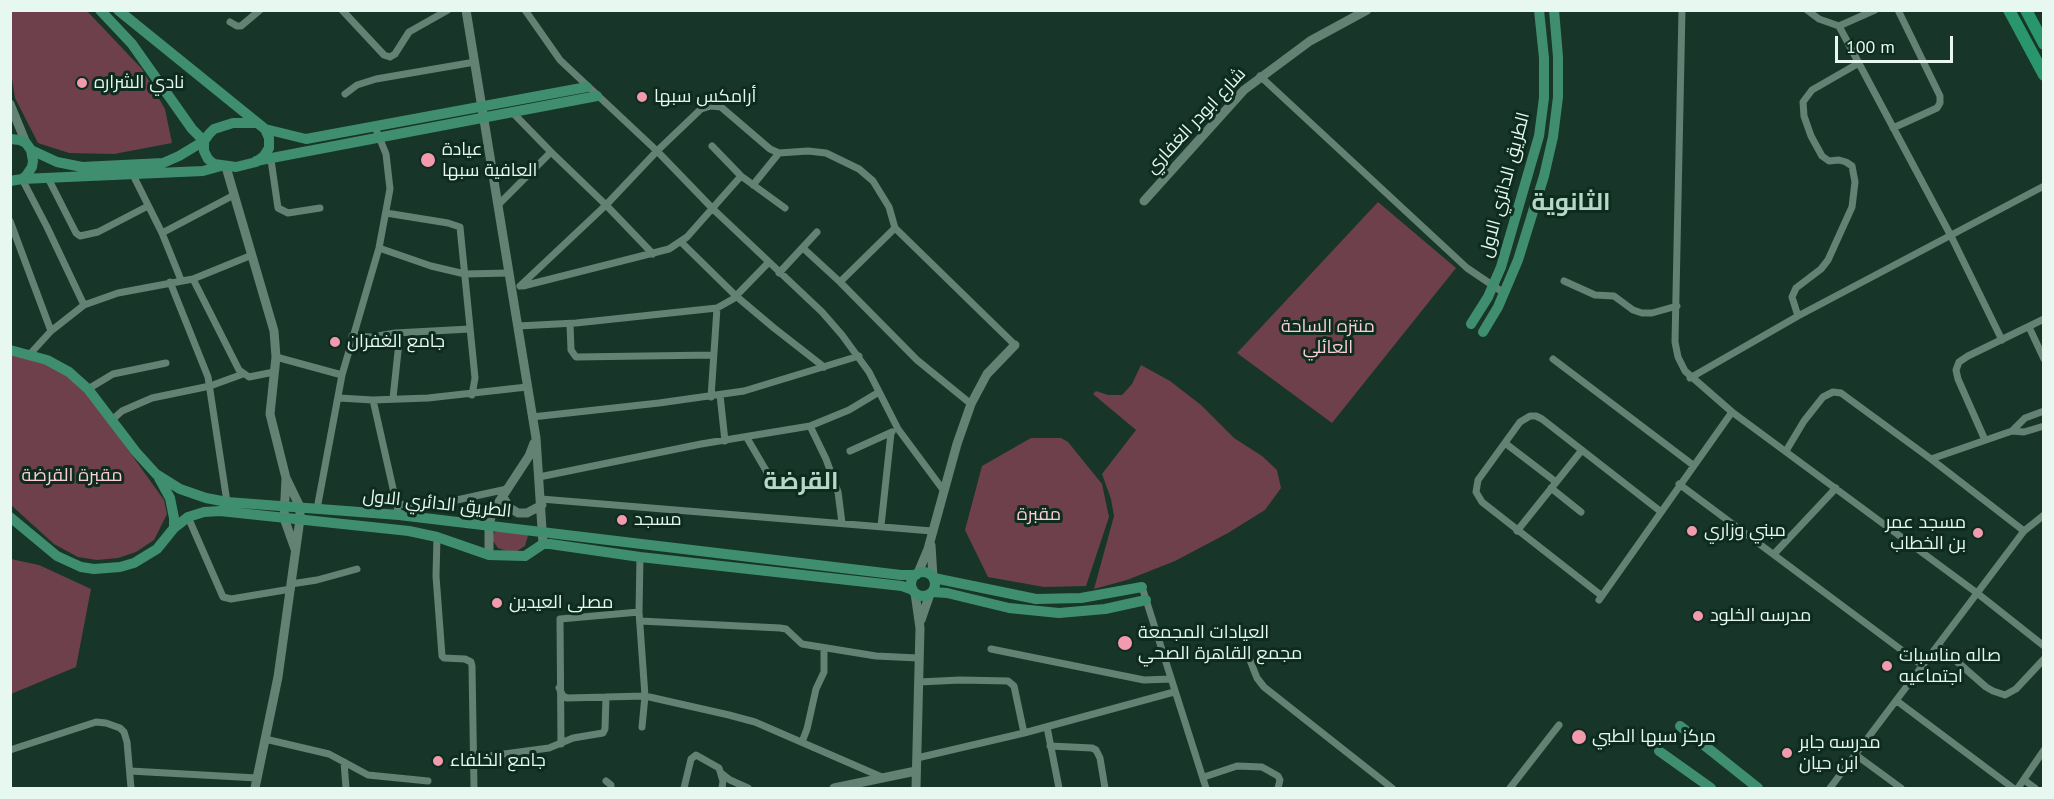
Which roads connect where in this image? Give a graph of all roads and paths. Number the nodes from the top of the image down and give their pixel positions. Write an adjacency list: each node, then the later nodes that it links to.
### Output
1 (100, 10): 36 (main road)
2 (118, 10): 32 (main road)
3 (260, 10): 18 (street)
4 (342, 10): 5 (street)
5 (448, 10)
6 (459, 10): 17 (street)
7 (525, 10): 25 (street)
8 (1367, 10): 24 (street, شارع ابودر الغفاري)
9 (1539, 10): 79 (main road, الطريق الدائري الاول)
10 (1554, 10): 81 (main road, الطريق الدائري الاول)
11 (1682, 10): 84 (street)
12 (1807, 10): 19 (street)
13 (1875, 10): 19 (street)
14 (1898, 10): 33 (street)
15 (2009, 10): 23 (highway)
16 (2026, 10): 20 (highway)
17 (467, 15): 21 (street)
18 (230, 22)
19 (1839, 26): 22 (street)
20 (2043, 44)
21 (475, 62): 26 (street); 29 (street)
22 (1859, 63): 33 (street); 86 (street)
23 (2043, 75)
24 (1260, 76): 52 (street, شارع ابودر الغفاري); 79 (street)
25 (587, 87): 27 (street); 29 (main road)
26 (345, 94)
27 (597, 96): 30 (main road); 39 (street)
28 (10, 104): 38 (street)
29 (482, 107): 31 (street); 34 (main road)
30 (513, 113): 31 (main road); 40 (street)
31 (484, 118): 34 (main road); 53 (street)
32 (261, 126): 34 (main road); 36 (main road); 43 (main road)
33 (1893, 128): 64 (street)
34 (377, 132): 42 (main road); 59 (street)
35 (10, 139): 38 (main road)
36 (204, 142): 38 (main road); 44 (main road)
37 (712, 146): 46 (street)
38 (28, 147): 48 (main road)
39 (657, 151): 41 (street); 54 (street); 58 (street)
40 (551, 152): 53 (street); 54 (street)
41 (779, 153): 49 (street); 61 (street)
42 (271, 160): 43 (main road); 56 (street)
43 (256, 162): 44 (main road)
44 (224, 167): 45 (main road); 51 (street)
45 (133, 175): 47 (main road); 55 (street)
46 (741, 176): 49 (street); 58 (street)
47 (48, 178): 48 (main road); 55 (street)
48 (16, 180): 83 (street)
49 (753, 185): 57 (street)
50 (2043, 186): 64 (street)
51 (234, 195): 63 (street); 69 (street)
52 (1144, 201)
53 (498, 205): 71 (street)
54 (606, 205): 68 (street); 80 (street)
55 (148, 206): 63 (street)
56 (320, 208)
57 (785, 208)
58 (712, 209): 65 (street); 70 (street)
59 (386, 213): 66 (street); 73 (street)
60 (11, 226): 93 (street)
61 (895, 228): 78 (street); 98 (street)
62 (817, 232): 67 (street)
63 (162, 233): 75 (street)
64 (1951, 236): 86 (street); 97 (street)
65 (681, 242): 68 (street); 82 (street)
66 (379, 248): 73 (street); 96 (street)
67 (803, 248): 72 (street); 78 (street)
68 (653, 254): 80 (street)
69 (252, 255): 74 (street); 103 (street)
70 (768, 263): 72 (street); 82 (street)
71 (509, 273): 73 (street); 80 (street)
72 (779, 273): 102 (street)
73 (465, 274): 92 (street)
74 (193, 279): 75 (street); 109 (street)
75 (181, 280): 77 (street)
76 (1564, 281): 84 (street)
77 (170, 282): 83 (street); 112 (street)
78 (840, 282): 122 (street)
79 (1492, 287): 81 (street); 89 (main road, الطريق الدائري الاول)
80 (516, 288): 90 (street)
81 (1504, 293): 95 (main road, الطريق الدائري الاول)
82 (736, 296): 85 (street); 107 (street)
83 (84, 305): 93 (street)
84 (1677, 306): 111 (street)
85 (717, 308): 88 (street); 101 (street)
86 (1798, 316): 111 (street)
87 (2043, 320): 91 (street)
88 (570, 324): 90 (street); 101 (street)
89 (1471, 324)
90 (518, 326): 113 (street)
91 (2029, 327): 97 (street); 105 (street)
92 (470, 329): 94 (street); 116 (street)
93 (51, 331): 100 (street)
94 (400, 333): 96 (street); 120 (street)
95 (1483, 333)
96 (352, 336): 110 (street)
97 (2002, 340): 134 (street)
98 (1015, 345): 122 (street)
99 (10, 350): 100 (main road, الطريق الدائري الاول)
100 (30, 354): 114 (main road, الطريق الدائري الاول)
101 (713, 355): 118 (street)
102 (859, 356): 107 (street); 115 (street)
103 (276, 357): 108 (street); 110 (street)
104 (1553, 359): 141 (street)
105 (2043, 359)
106 (166, 363): 114 (street)
107 (824, 367): 117 (street)
108 (274, 372): 109 (street); 144 (street)
109 (243, 374): 112 (street)
110 (342, 375): 119 (street)
111 (1690, 378): 124 (street)
112 (210, 386): 126 (street); 151 (street)
113 (527, 387): 116 (street); 125 (street)
114 (88, 389): 126 (main road, الطريق الدائري الاول)
115 (879, 392): 127 (street); 129 (street)
116 (471, 395): 120 (street)
117 (720, 395): 118 (street); 135 (street)
118 (711, 397): 125 (street)
119 (339, 398): 121 (street); 155 (street)
120 (393, 398): 121 (street)
121 (373, 400): 156 (street)
122 (971, 404): 149 (street)
123 (2043, 411): 130 (street)
124 (1732, 412): 139 (street); 141 (street)
125 (532, 417): 132 (street)
126 (112, 420): 142 (main road, الطريق الدائري الاول)
127 (810, 426): 133 (street); 164 (street)
128 (2043, 426): 130 (street)
129 (898, 429): 131 (street); 149 (street)
130 (2012, 431): 134 (street)
131 (891, 433): 138 (street); 166 (street)
132 (536, 438): 143 (street); 150 (street)
133 (747, 438): 135 (street); 145 (street)
134 (1985, 440): 140 (street)
135 (725, 441): 143 (street)
136 (1505, 443): 137 (street); 147 (street); 168 (street)
137 (1582, 450): 147 (street); 157 (street)
138 (850, 451)
139 (1786, 451): 140 (street); 148 (street)
140 (1931, 459): 169 (street)
141 (1693, 465): 146 (street)
142 (156, 474): 151 (main road, الطريق الدائري الاول); 167 (main road)
143 (539, 477): 152 (street)
144 (286, 478): 153 (street); 154 (street)
145 (771, 478)
146 (1679, 484): 157 (street); 175 (street)
147 (1554, 485): 158 (street); 168 (street)
148 (1836, 488): 175 (street); 185 (street)
149 (944, 490): 171 (street)
150 (504, 493): 152 (street); 156 (street); 165 (street)
151 (228, 502): 153 (main road, الطريق الدائري الاول)
152 (542, 502): 164 (street); 170 (street)
153 (283, 505): 154 (main road, الطريق الدائري الاول); 162 (street)
154 (300, 507): 155 (main road, الطريق الدائري الاول); 163 (street)
155 (317, 509): 156 (main road, الطريق الدائري الاول)
156 (398, 509): 165 (main road, الطريق الدائري الاول)
157 (1660, 511): 168 (street)
158 (1581, 512)
159 (2043, 515): 169 (street)
160 (188, 516): 162 (main road, الطريق الدائري الاول); 167 (main road); 181 (street)
161 (10, 517): 167 (main road)
162 (284, 518): 163 (main road, الطريق الدائري الاول); 174 (street)
163 (300, 519): 172 (main road, الطريق الدائري الاول); 174 (street)
164 (842, 523): 166 (street)
165 (489, 524): 170 (main road, الطريق الدائري الاول); 176 (street)
166 (881, 526): 171 (street)
167 (174, 528)
168 (1517, 531)
169 (2024, 531): 185 (street)
170 (544, 532): 173 (street); 179 (main road, الطريق الدائري الاول)
171 (932, 534): 179 (street); 180 (street)
172 (437, 537): 176 (main road, الطريق الدائري الاول); 218 (street)
173 (543, 544): 176 (main road, الطريق الدائري الاول); 177 (main road)
174 (296, 551): 181 (street)
175 (1774, 554): 197 (street)
176 (489, 555)
177 (640, 557): 183 (main road); 187 (street)
178 (357, 569): 181 (street)
179 (917, 574): 180 (main road); 183 (main road)
180 (933, 578): 182 (main road); 184 (main road)
181 (291, 586): 210 (street)
182 (1142, 587): 186 (street)
183 (914, 591): 184 (main road); 189 (street)
184 (931, 593): 186 (main road); 189 (street)
185 (1977, 593): 190 (street); 191 (street)
186 (1146, 600): 198 (street)
187 (639, 612): 188 (street); 200 (street)
188 (640, 621): 192 (street); 202 (street)
189 (920, 628): 195 (street)
190 (1938, 645): 196 (street); 197 (street)
191 (2043, 646)
192 (824, 648): 195 (street); 211 (street)
193 (991, 649): 198 (street)
194 (1246, 650): 244 (street)
195 (918, 658): 199 (street)
196 (2043, 659)
197 (1923, 666): 204 (street)
198 (1171, 679): 201 (street)
199 (919, 682): 209 (street); 219 (street)
200 (559, 688): 203 (street); 212 (street)
201 (1174, 692): 208 (street); 224 (street)
202 (645, 696): 203 (street); 207 (street); 211 (street)
203 (606, 697): 212 (street)
204 (1897, 701): 217 (street); 250 (street)
205 (1559, 725): 245 (street)
206 (1680, 726): 247 (main road)
207 (642, 727)
208 (1047, 727): 209 (street); 213 (street)
209 (1024, 733): 219 (street)
210 (266, 739): 220 (street); 225 (street)
211 (802, 742): 226 (street)
212 (561, 744): 218 (street)
213 (1050, 746): 240 (street); 241 (street)
214 (10, 750): 221 (street)
215 (2043, 750): 227 (street)
216 (1659, 751): 246 (main road)
217 (1856, 754): 248 (street); 249 (street)
218 (474, 758): 233 (street)
219 (917, 758): 222 (street)
220 (344, 762): 228 (street); 232 (street)
221 (130, 771): 225 (street); 230 (street)
222 (916, 771): 226 (street); 239 (street)
223 (721, 773): 235 (street); 236 (street); 237 (street)
224 (1204, 777): 242 (street); 243 (street)
225 (257, 778): 231 (street)
226 (884, 778): 238 (street)
227 (2024, 780): 251 (street); 252 (street)
228 (428, 781)
229 (606, 781): 234 (street)
230 (131, 789)
231 (255, 789)
232 (345, 789)
233 (474, 789)
234 (611, 789)
235 (684, 789)
236 (722, 789)
237 (748, 789)
238 (834, 789)
239 (916, 789)
240 (1059, 789)
241 (1105, 789)
242 (1206, 789)
243 (1278, 789)
244 (1392, 789)
245 (1510, 789)
246 (1712, 789)
247 (1758, 789)
248 (1830, 789)
249 (1901, 789)
250 (2013, 789)
251 (2018, 789)
252 (2035, 789)

